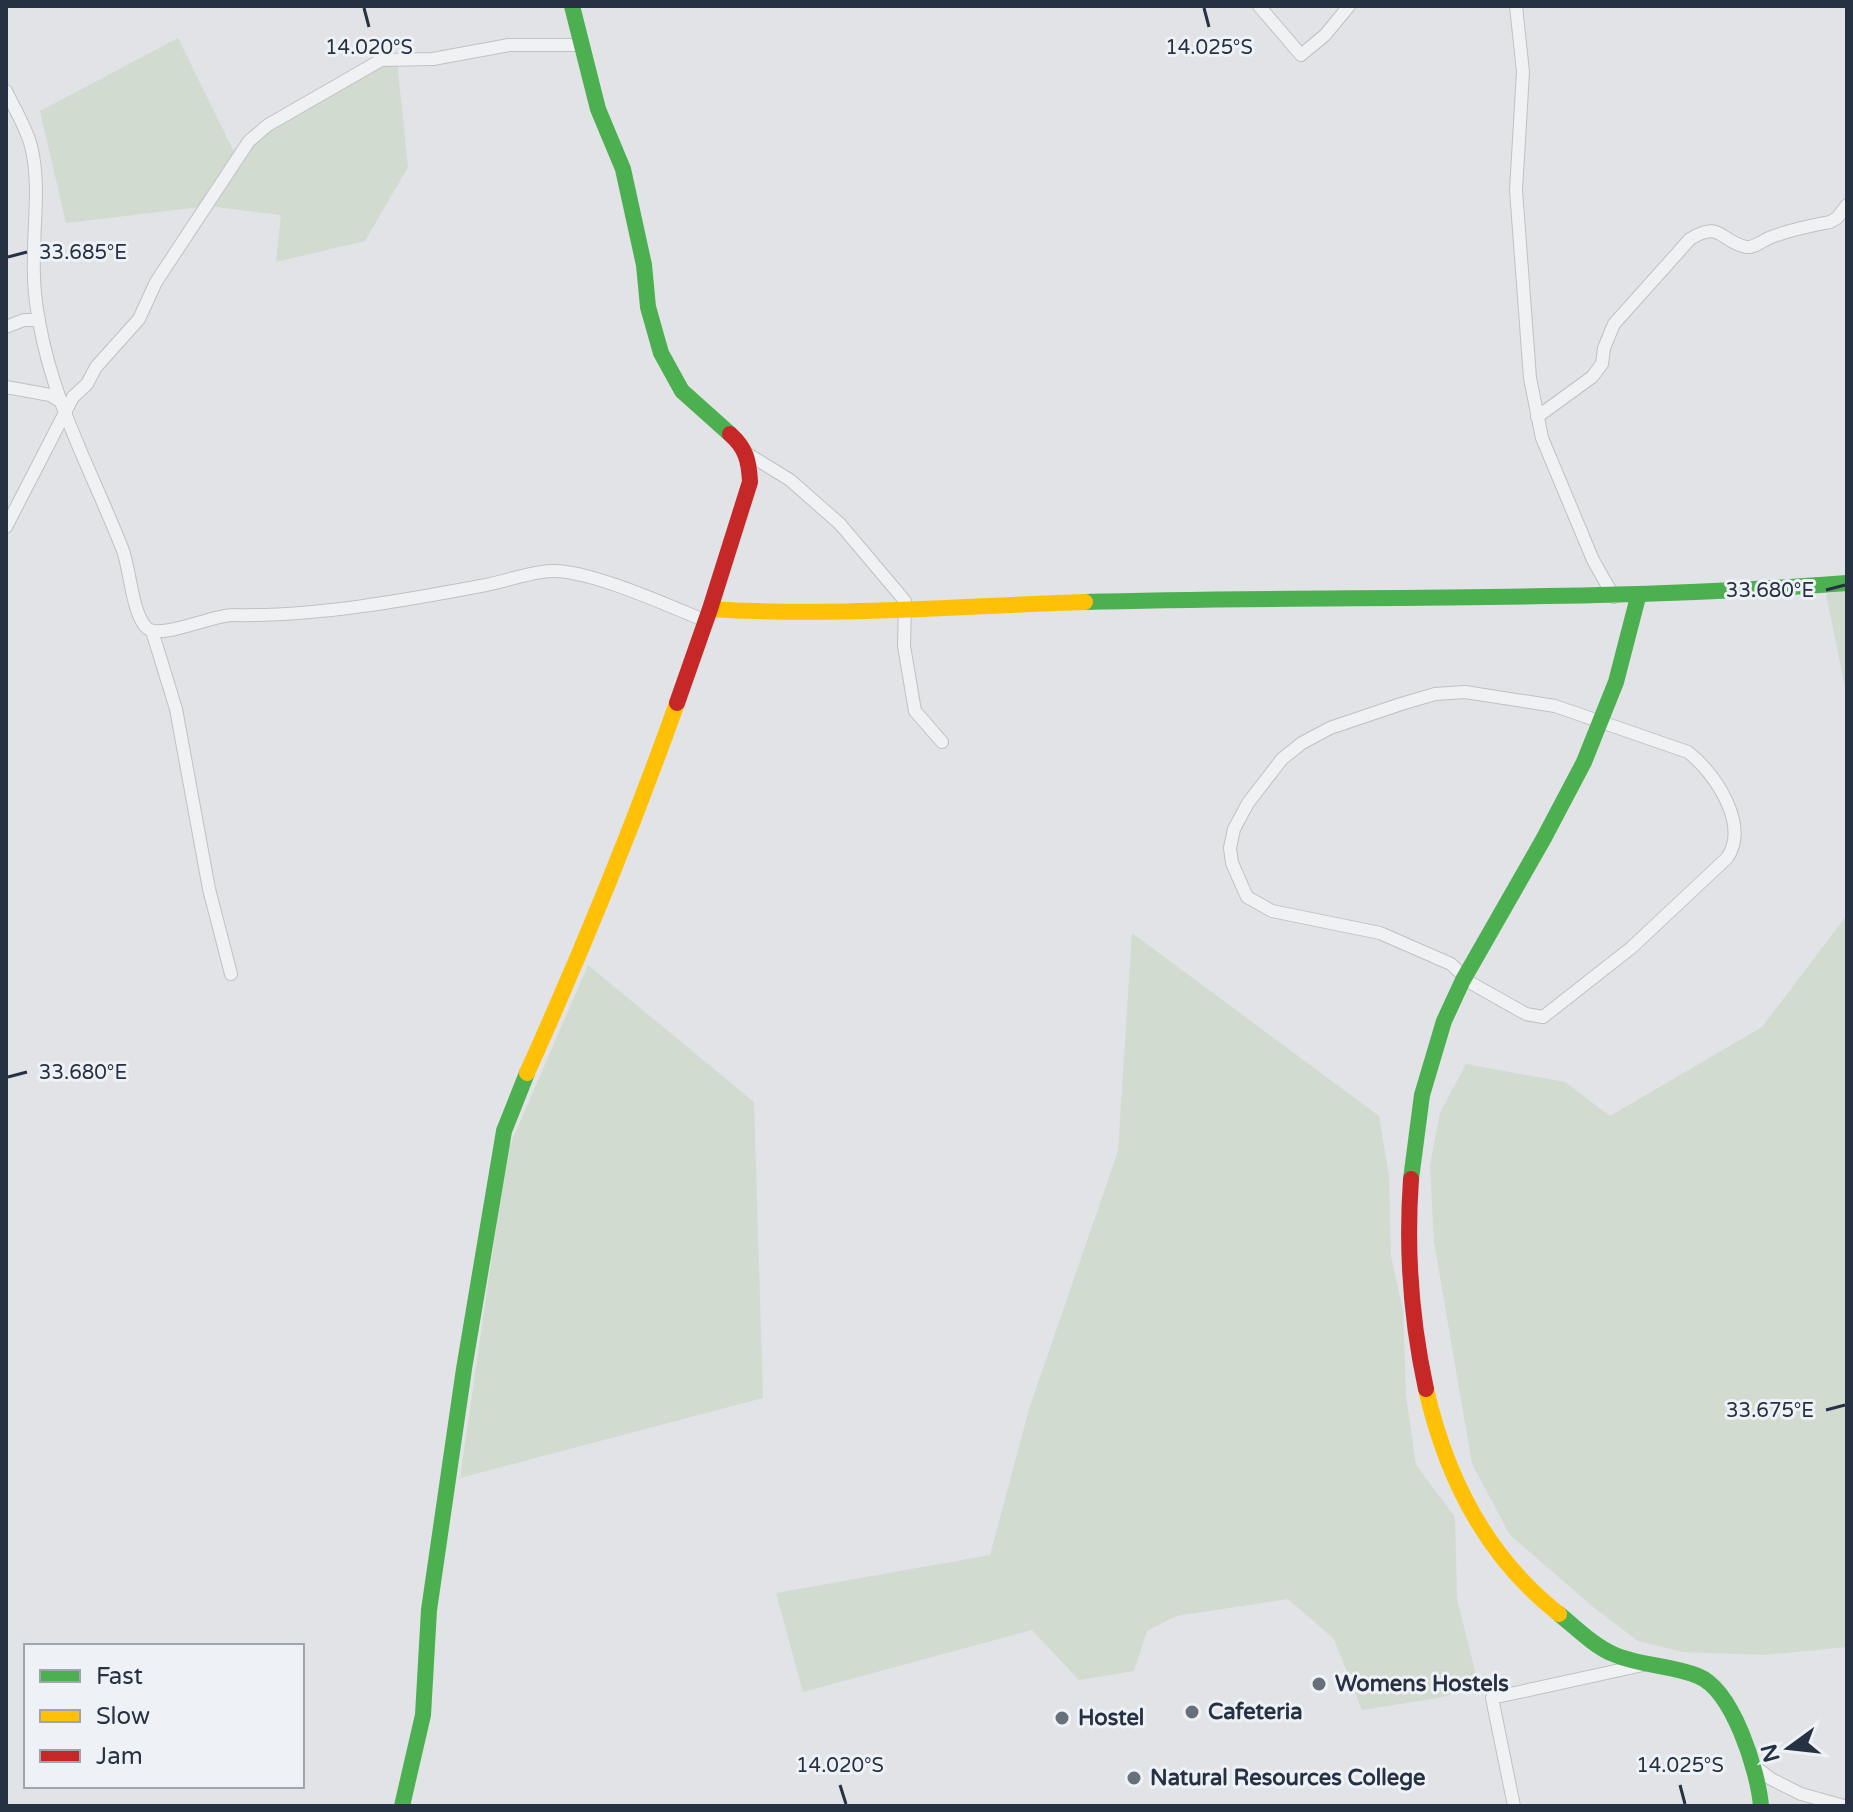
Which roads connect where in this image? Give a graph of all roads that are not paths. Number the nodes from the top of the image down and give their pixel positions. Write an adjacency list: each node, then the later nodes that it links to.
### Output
1 (572, 6): 5 (street)
2 (1259, 6): 3 (street)
3 (1349, 6)
4 (1516, 6): 13 (street)
5 (580, 45): 12 (street); 14 (street)
6 (6, 91): 8 (street)
7 (1847, 205): 13 (street)
8 (39, 320): 9 (street); 11 (street)
9 (6, 327)
10 (6, 387): 11 (street)
11 (58, 400): 12 (street)
12 (64, 414): 15 (street); 21 (street)
13 (1537, 417): 17 (street)
14 (746, 453): 19 (street); 20 (street)
15 (6, 527)
16 (1847, 583): 18 (street)
17 (1614, 597): 18 (street); 19 (street)
18 (1638, 597): 22 (street)
19 (906, 612): 20 (street); 23 (street)
20 (708, 615): 21 (street); 28 (street)
21 (152, 631): 24 (street)
22 (1603, 721): 25 (street); 25 (street); 25 (street)
23 (942, 742)
24 (231, 974)
25 (1464, 978): 26 (street)
26 (1646, 1664): 27 (street); 29 (street)
27 (1752, 1764): 30 (street); 31 (street)
28 (402, 1806)
29 (1514, 1806)
30 (1761, 1806)
31 (1844, 1806)

